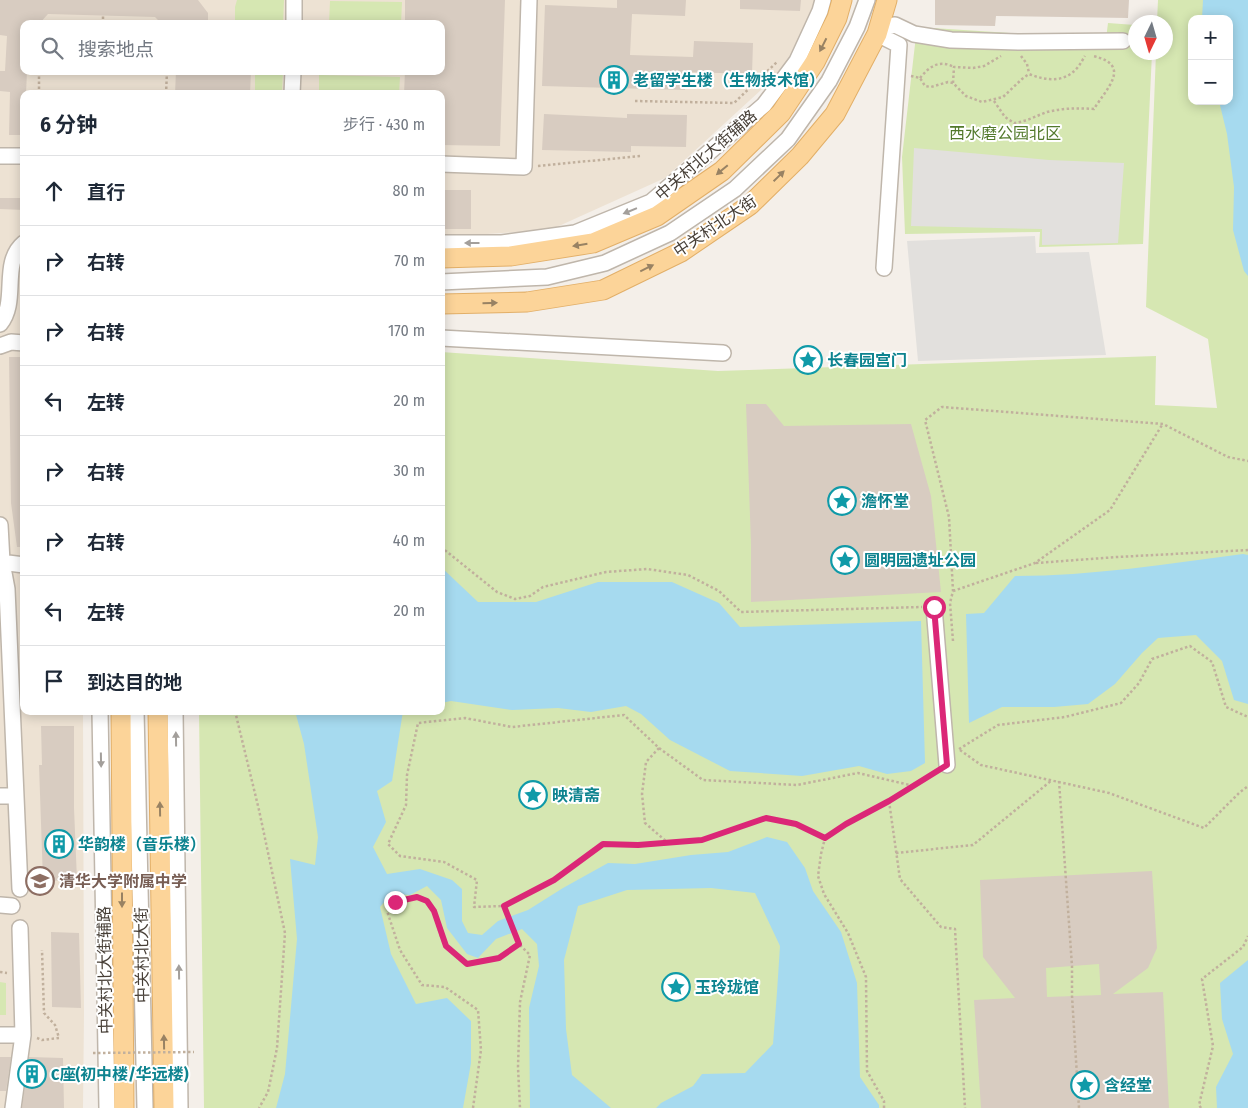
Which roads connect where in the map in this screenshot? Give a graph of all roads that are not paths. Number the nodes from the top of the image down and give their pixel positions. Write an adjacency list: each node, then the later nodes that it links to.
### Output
1 (294, 0): 7 (street)
2 (529, 0): 14 (street)
3 (823, 0): 15 (street, 中关村北大街辅路, one-way to 15)
4 (842, 0): 17 (main road, one-way to 17)
5 (866, 0): 19 (street, 中关村北大街)
6 (887, 0): 8 (main road, 中关村北大街)
7 (294, 20)
8 (878, 31): 9 (street); 18 (street); 20 (main road, 中关村北大街, one-way to 8)
9 (1123, 41)
10 (293, 75): 11 (street)
11 (292, 90)
12 (0, 156): 13 (street)
13 (20, 156)
14 (445, 164)
15 (445, 243)
16 (20, 248): 21 (street)
17 (445, 258)
18 (884, 268)
19 (445, 282)
20 (445, 304)
21 (0, 324)
22 (445, 338): 25 (street)
23 (20, 343): 24 (street)
24 (0, 346)
25 (724, 353)
26 (0, 525): 27 (street)
27 (1, 562): 28 (street); 30 (street)
28 (20, 564)
29 (934, 607): 36 (street)
30 (18, 707): 38 (street)
31 (100, 715): 44 (street, 中关村北大街辅路, one-way to 44)
32 (120, 715): 45 (main road, 中关村北大街, one-way to 45)
33 (136, 715): 46 (street, 中关村北大街)
34 (158, 715): 47 (main road, 中关村北大街, one-way to 34)
35 (175, 715): 48 (street, one-way to 35)
36 (947, 765)
37 (0, 796): 38 (street)
38 (16, 796): 39 (street)
39 (20, 890)
40 (20, 928): 42 (street)
41 (0, 1034): 42 (street)
42 (23, 1035): 43 (street)
43 (13, 1108)
44 (108, 1108)
45 (124, 1108)
46 (145, 1108)
47 (164, 1108)
48 (180, 1108)

